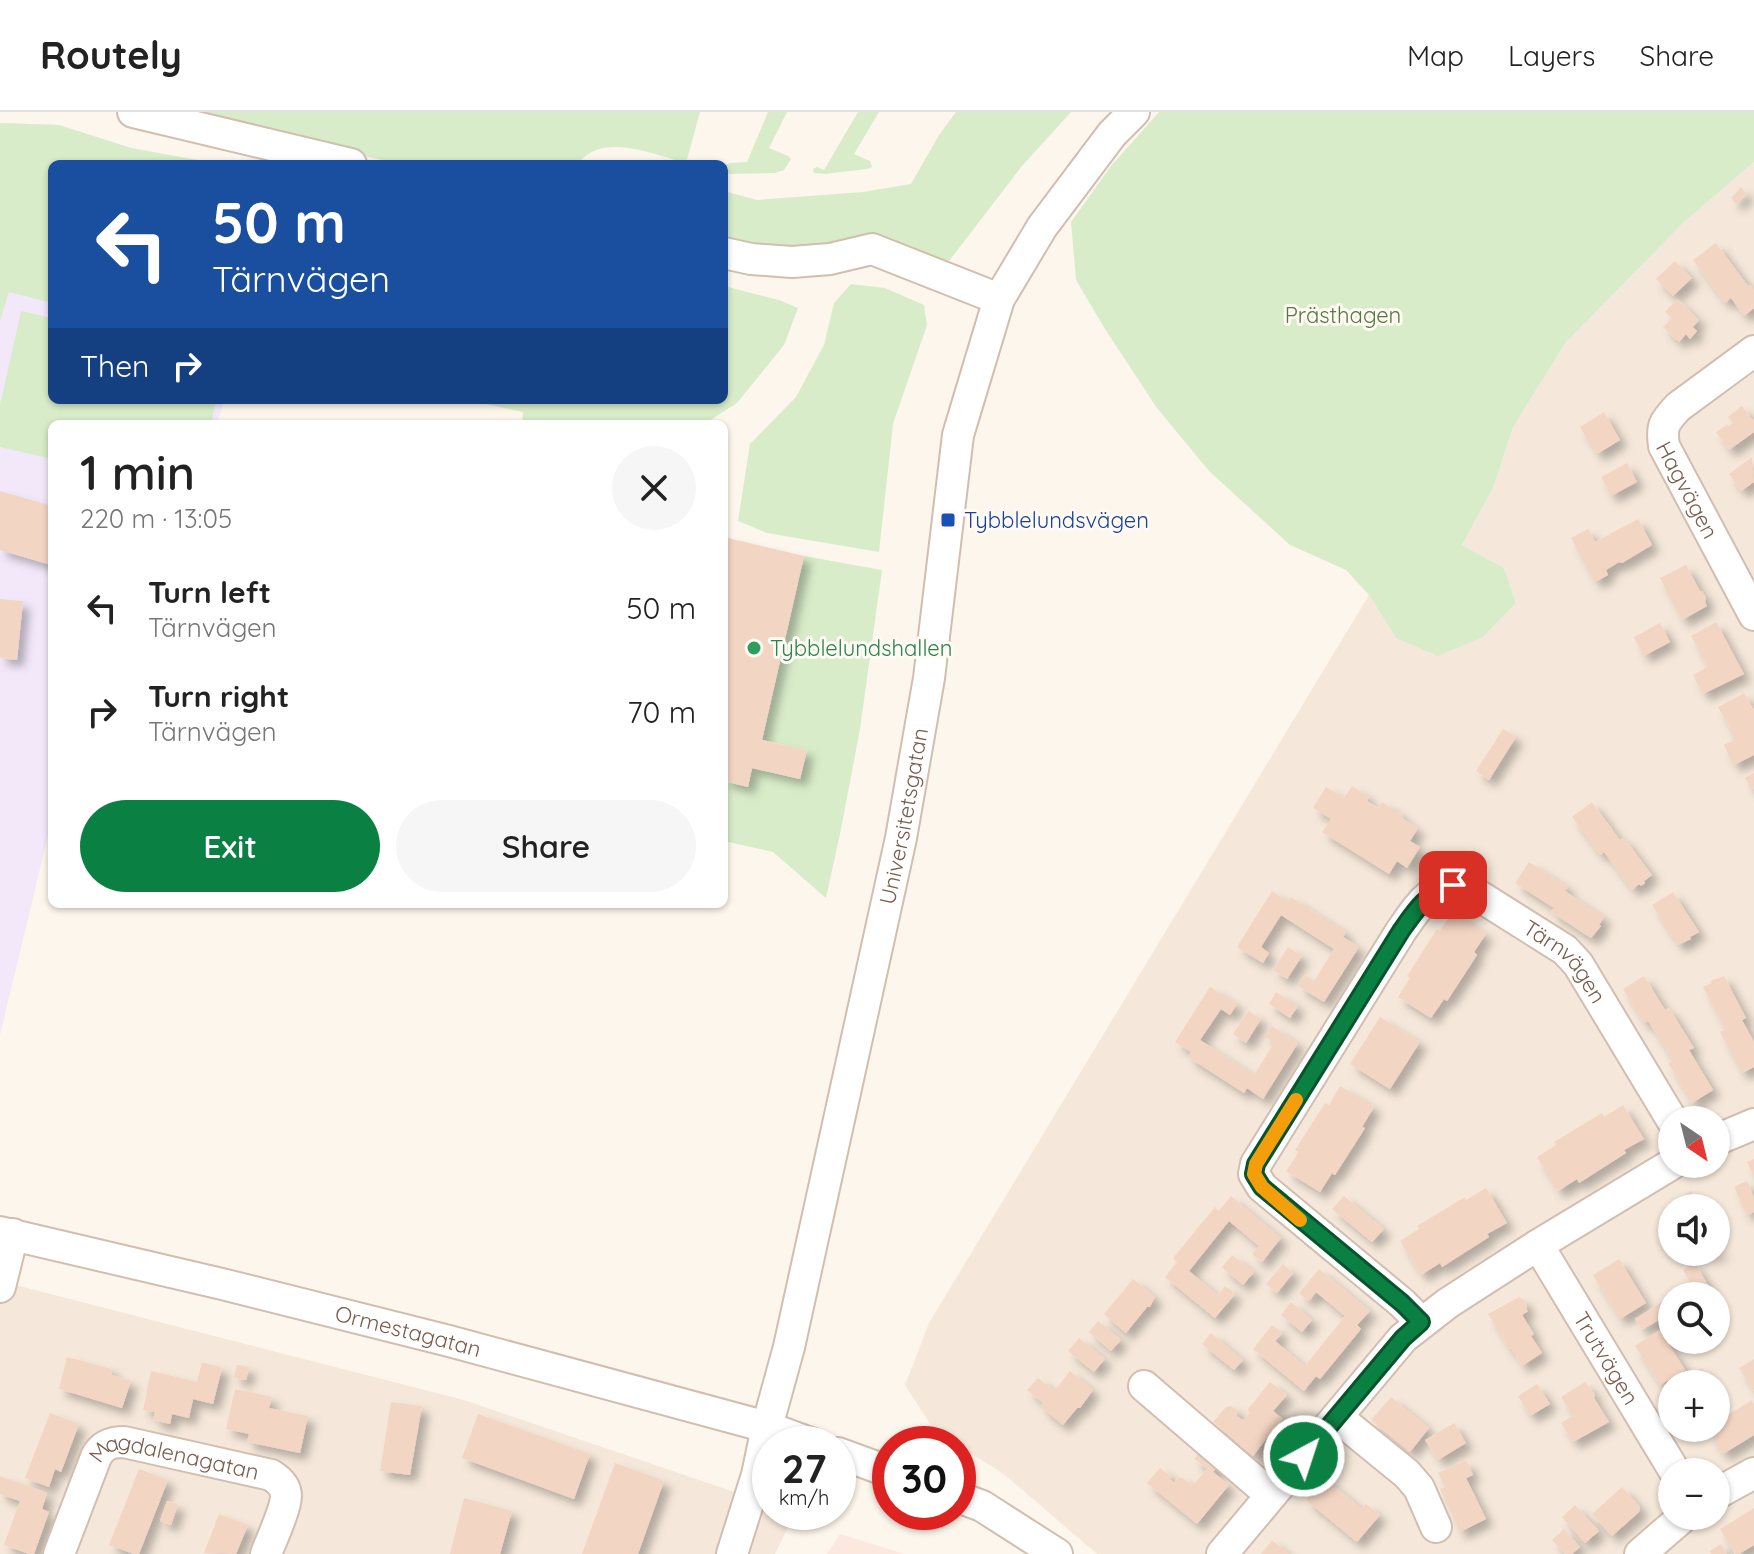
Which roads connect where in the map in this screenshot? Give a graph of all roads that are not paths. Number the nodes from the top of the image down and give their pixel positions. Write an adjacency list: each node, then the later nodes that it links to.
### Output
1 (133, 112): 3 (street)
2 (1134, 112): 5 (street, Universitetsgatan)
3 (334, 160)
4 (728, 254): 5 (street)
5 (999, 299): 19 (street, Universitetsgatan)
6 (1754, 351): 7 (street, Hagvägen)
7 (1754, 615)
8 (1664, 1106): 15 (street, Tärnvägen)
9 (1754, 1124): 10 (street)
10 (1730, 1134)
11 (1658, 1172): 13 (street)
12 (6, 1233): 14 (street); 18 (street, Ormestagatan)
13 (1538, 1245): 15 (street); 20 (street, Trutvägen)
14 (0, 1287)
15 (1421, 1322): 17 (street)
16 (1144, 1386): 24 (street)
17 (1337, 1417): 24 (street); 26 (street)
18 (763, 1426)
19 (767, 1426)
20 (1667, 1458)
21 (1754, 1473): 22 (street)
22 (1730, 1486)
23 (752, 1491): 30 (street, Universitetsgatan)
24 (1271, 1495): 32 (street)
25 (976, 1504): 31 (street)
26 (1436, 1527)
27 (1668, 1530): 33 (street)
28 (59, 1554): 29 (street, Magdalenagatan)
29 (266, 1554)
30 (732, 1554)
31 (1057, 1554)
32 (1222, 1554)
33 (1640, 1554)

